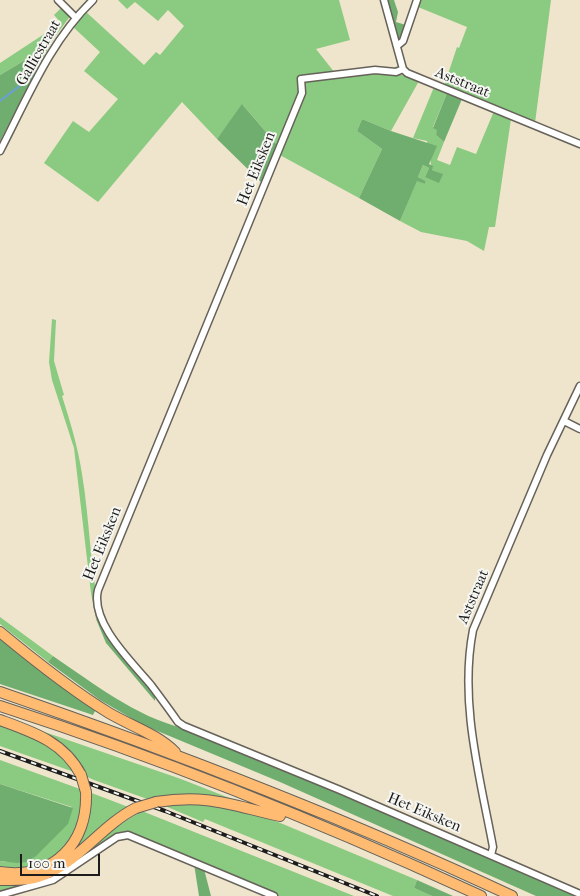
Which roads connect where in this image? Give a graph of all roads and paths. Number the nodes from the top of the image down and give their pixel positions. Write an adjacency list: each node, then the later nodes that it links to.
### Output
1 (58, 0): 5 (street)
2 (93, 0): 5 (street, Gallicstraat)
3 (384, 0): 6 (street)
4 (417, 0): 6 (street)
5 (76, 18): 9 (street, Gallicstraat)
6 (397, 46): 7 (street)
7 (403, 69): 8 (street, Aststraat); 19 (street, Het Eiksken)
8 (580, 144)
9 (0, 151)
10 (580, 386): 11 (street, Aststraat)
11 (564, 421): 12 (street); 19 (street, Aststraat)
12 (580, 429)
13 (0, 632): 17 (highway)
14 (0, 692): 17 (highway)
15 (0, 706): 18 (highway)
16 (0, 720): 20 (highway, bridge)
17 (178, 754): 26 (highway)
18 (301, 818): 21 (highway, bridge); 25 (highway)
19 (492, 855): 22 (street, Het Eiksken)
20 (0, 872)
21 (0, 880)
22 (580, 894)
23 (0, 895): 24 (street)
24 (274, 896)
25 (481, 896)
26 (512, 896)

